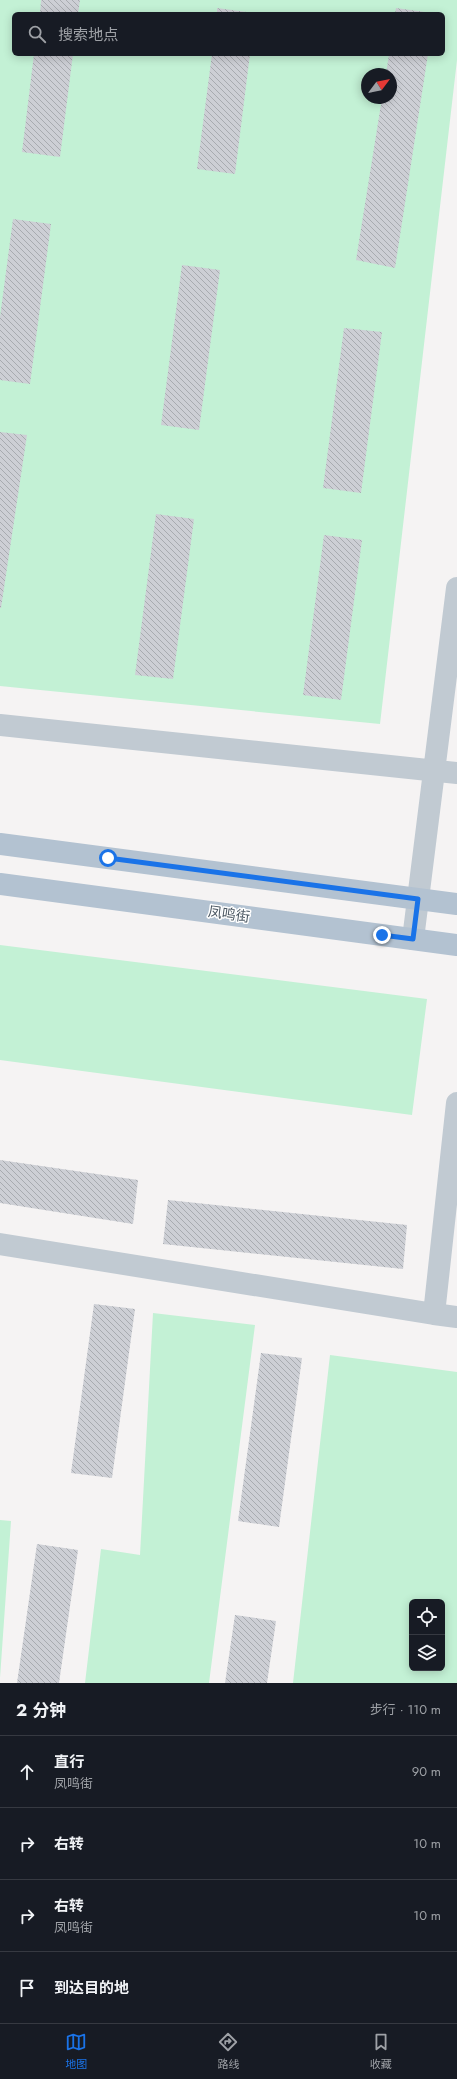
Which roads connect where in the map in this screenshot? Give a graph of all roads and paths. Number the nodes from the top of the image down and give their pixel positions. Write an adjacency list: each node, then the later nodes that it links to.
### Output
1 (457, 588): 3 (street)
2 (0, 725): 3 (street)
3 (434, 769): 4 (street); 7 (street)
4 (457, 773)
5 (0, 844): 7 (main road)
6 (0, 884): 9 (main road, 凤鸣街)
7 (418, 899): 8 (main road); 9 (street)
8 (457, 904)
9 (413, 939): 10 (main road, 凤鸣街)
10 (457, 945)
11 (457, 1103): 13 (street)
12 (0, 1244): 13 (street)
13 (434, 1314): 14 (street)
14 (457, 1317)

